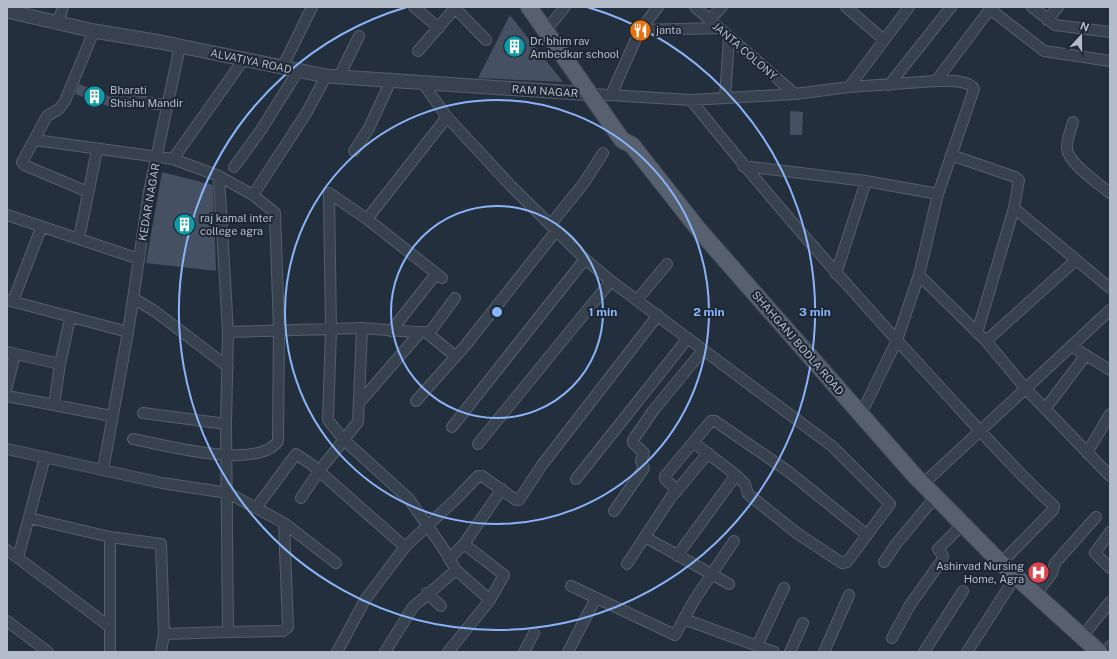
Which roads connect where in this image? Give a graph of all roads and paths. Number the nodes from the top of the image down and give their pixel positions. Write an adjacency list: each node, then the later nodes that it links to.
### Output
1 (63, 7): 20 (street)
2 (312, 7): 35 (street)
3 (414, 7): 22 (street)
4 (529, 7): 45 (main road)
5 (536, 7): 21 (main road)
6 (565, 7): 21 (street)
7 (658, 7): 24 (street)
8 (695, 7): 18 (street, JANTA COLONY)
9 (722, 7): 18 (street)
10 (846, 7): 30 (street)
11 (909, 7): 30 (street)
12 (951, 7): 41 (street)
13 (1032, 7): 19 (street)
14 (1058, 7): 19 (street)
15 (456, 8): 22 (street); 29 (street)
16 (990, 8): 34 (street); 39 (street)
17 (7, 11): 20 (street, ALVATIYA ROAD)
18 (709, 20): 23 (street, JANTA COLONY)
19 (1047, 20): 26 (street)
20 (58, 22): 25 (street, ALVATIYA ROAD)
21 (550, 25): 45 (main road)
22 (439, 28): 32 (street)
23 (719, 28): 24 (street); 28 (street, JANTA COLONY)
24 (640, 30): 45 (street)
25 (94, 31): 31 (street, ALVATIYA ROAD); 52 (street)
26 (1110, 32)
27 (359, 36): 37 (street)
28 (729, 38): 44 (street, JANTA COLONY); 46 (street)
29 (486, 40)
30 (884, 40): 42 (street)
31 (180, 46): 33 (street, ALVATIYA ROAD); 49 (street, KEDAR NAGAR)
32 (418, 52)
33 (244, 59): 35 (street, ALVATIYA ROAD); 58 (street)
34 (1110, 61)
35 (282, 68): 36 (street, ALVATIYA ROAD)
36 (298, 71): 37 (street, ALVATIYA ROAD); 60 (street)
37 (333, 77): 38 (street, ALVATIYA ROAD); 65 (street)
38 (390, 80): 40 (street, ALVATIYA ROAD); 54 (street)
39 (936, 81): 41 (street); 56 (street)
40 (422, 82): 43 (street, ALVATIYA ROAD); 50 (street)
41 (889, 84): 42 (street)
42 (849, 87): 44 (street)
43 (499, 88): 45 (street, RAM NAGAR)
44 (795, 94): 46 (street)
45 (602, 95): 48 (street); 116 (main road, SHAHGANJ BODLA ROAD)
46 (725, 98): 48 (street)
47 (117, 99): 49 (street)
48 (691, 100): 59 (street)
49 (167, 105): 57 (street, KEDAR NAGAR)
50 (447, 117): 69 (street); 71 (street)
51 (1073, 122): 64 (street)
52 (35, 140): 53 (street); 63 (street)
53 (97, 150): 57 (street); 63 (street)
54 (354, 151)
55 (603, 153): 71 (street)
56 (951, 155): 66 (street); 67 (street)
57 (157, 157): 58 (street); 73 (street, KEDAR NAGAR)
58 (173, 159): 61 (street)
59 (743, 166): 62 (street); 77 (street)
60 (234, 167)
61 (219, 176): 65 (street); 93 (street)
62 (866, 181): 66 (street); 77 (street)
63 (88, 192): 72 (street)
64 (1110, 193)
65 (253, 194): 89 (street)
66 (938, 194): 78 (street)
67 (1014, 208): 75 (street); 96 (street)
68 (7, 215): 70 (street)
69 (367, 218): 90 (street); 91 (street)
70 (41, 228): 72 (street); 83 (street)
71 (553, 228): 74 (street); 104 (street)
72 (79, 238): 73 (street)
73 (139, 259): 81 (street, KEDAR NAGAR)
74 (585, 259): 79 (street); 120 (street)
75 (1076, 260): 80 (street); 99 (street)
76 (667, 264): 84 (street)
77 (836, 274): 98 (street)
78 (919, 275): 96 (street); 98 (street)
79 (611, 281): 84 (street); 125 (street)
80 (1110, 288)
81 (133, 298): 92 (street, KEDAR NAGAR); 106 (street)
82 (455, 298): 95 (street)
83 (10, 300): 87 (street)
84 (637, 300): 86 (street)
85 (1110, 310): 100 (street)
86 (658, 315): 97 (street); 137 (street)
87 (70, 318): 92 (street); 105 (street)
88 (362, 328): 90 (street); 91 (street); 112 (street)
89 (279, 330): 90 (street); 93 (street); 129 (street)
90 (331, 330): 123 (street)
91 (391, 330): 94 (street)
92 (128, 332): 118 (street, KEDAR NAGAR)
93 (228, 332): 106 (street)
94 (415, 332): 95 (street); 112 (street)
95 (427, 333): 104 (street)
96 (977, 333): 99 (street)
97 (688, 338): 101 (street); 135 (street)
98 (897, 340): 116 (street); 121 (street)
99 (986, 341): 109 (street)
100 (1071, 346): 103 (street); 109 (street)
101 (703, 350): 143 (street); 150 (street)
102 (11, 353): 105 (street); 108 (street)
103 (1086, 355): 107 (street); 114 (street)
104 (455, 356): 111 (street)
105 (60, 364): 113 (street)
106 (228, 367): 119 (street)
107 (1110, 370)
108 (7, 387)
109 (1026, 389): 114 (street); 121 (street)
110 (7, 396): 113 (street)
111 (416, 401)
112 (359, 403): 123 (street)
113 (54, 405): 118 (street)
114 (1045, 409): 128 (street)
115 (143, 413): 119 (street)
116 (861, 414): 136 (main road, SHAHGANJ BODLA ROAD)
117 (1110, 414): 128 (street)
118 (111, 416): 131 (street, KEDAR NAGAR)
119 (226, 424): 129 (street)
120 (452, 427)
121 (980, 430): 136 (street); 162 (street)
122 (133, 439): 129 (street)
123 (344, 440): 132 (street); 148 (street)
124 (694, 443): 127 (street); 139 (street); 150 (street)
125 (478, 444)
126 (7, 449): 130 (street)
127 (708, 453): 133 (street); 139 (street)
128 (1088, 453): 134 (street)
129 (226, 456): 138 (street)
130 (45, 457): 131 (street); 145 (street)
131 (103, 470): 138 (street)
132 (319, 471): 141 (street); 142 (street); 155 (street)
133 (736, 474): 150 (street); 157 (street)
134 (1110, 476)
135 (576, 479)
136 (923, 484): 140 (main road, SHAHGANJ BODLA ROAD)
137 (502, 489): 148 (street); 154 (street)
138 (228, 493): 142 (street); 183 (street)
139 (674, 493): 152 (street)
140 (936, 496): 147 (main road, SHAHGANJ BODLA ROAD); 160 (street)
141 (301, 498)
142 (256, 508): 146 (street)
143 (614, 511)
144 (1096, 517): 173 (street)
145 (29, 518): 151 (street); 158 (street)
146 (284, 524): 161 (street); 183 (street)
147 (963, 524): 162 (main road, SHAHGANJ BODLA ROAD); 187 (street)
148 (428, 525): 155 (street); 159 (street)
149 (1110, 532): 164 (street)
150 (867, 535)
151 (110, 537): 182 (street); 185 (street)
152 (645, 537): 157 (street); 163 (street)
153 (734, 542): 166 (street)
154 (464, 544): 159 (street); 176 (street)
155 (405, 547): 193 (street)
156 (7, 550): 158 (street)
157 (677, 556): 166 (street)
158 (18, 558): 182 (street)
159 (450, 559): 165 (street)
160 (884, 562)
161 (336, 563)
162 (1001, 563): 167 (main road, SHAHGANJ BODLA ROAD)
163 (626, 564)
164 (1110, 568)
165 (456, 570): 172 (street); 176 (street)
166 (712, 575): 168 (street); 179 (street)
167 (1016, 576): 173 (main road, SHAHGANJ BODLA ROAD); 202 (street)
168 (729, 584)
169 (571, 586): 175 (street)
170 (784, 588): 188 (street)
171 (963, 591): 201 (street)
172 (427, 593): 178 (street); 194 (street)
173 (1036, 594): 186 (main road, SHAHGANJ BODLA ROAD)
174 (849, 595): 200 (street)
175 (596, 598): 179 (street); 197 (street)
176 (490, 600): 195 (street)
177 (1110, 602): 186 (street)
178 (442, 606)
179 (684, 619): 188 (street)
180 (7, 621): 190 (street)
181 (803, 623): 199 (street)
182 (110, 626): 191 (street)
183 (228, 632): 185 (street)
184 (534, 633): 196 (street)
185 (164, 634): 192 (street)
186 (1082, 636): 203 (main road, SHAHGANJ BODLA ROAD)
187 (892, 638)
188 (757, 646): 198 (street)
189 (1110, 646): 204 (street)
190 (48, 652)
191 (110, 652)
192 (161, 652)
193 (337, 652)
194 (385, 652)
195 (448, 652)
196 (524, 652)
197 (568, 652)
198 (774, 652)
199 (790, 652)
200 (824, 652)
201 (924, 652)
202 (967, 652)
203 (1099, 652)
204 (1106, 652)

